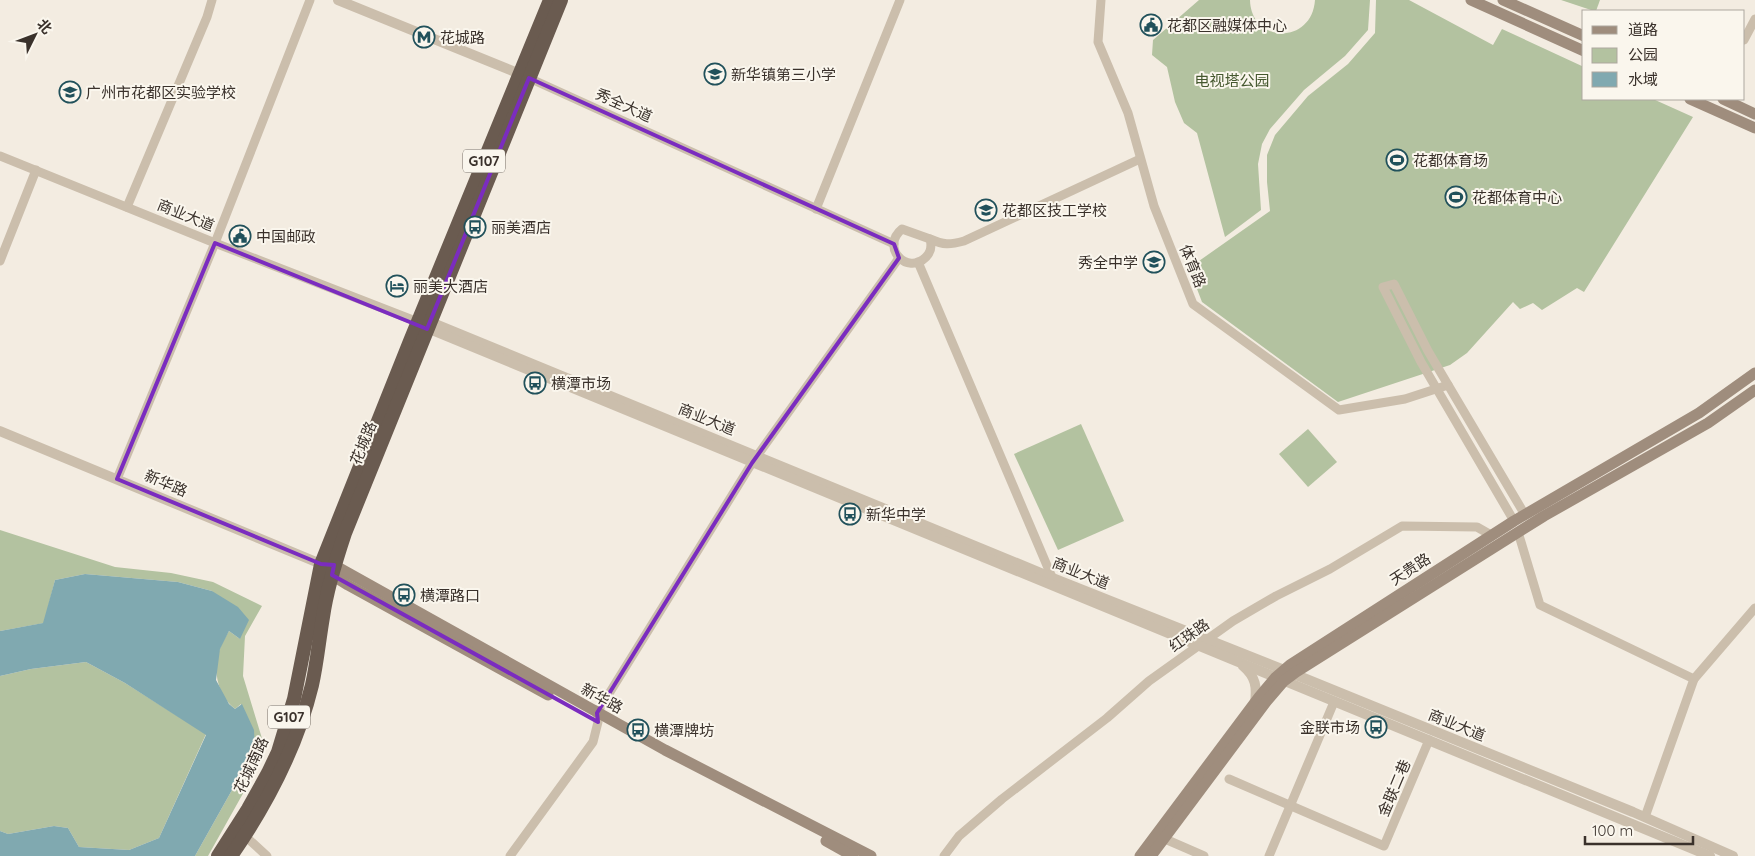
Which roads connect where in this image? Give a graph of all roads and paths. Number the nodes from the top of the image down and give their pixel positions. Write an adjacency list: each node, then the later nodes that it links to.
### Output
1 (212, 0): 22 (street)
2 (310, 0): 25 (street)
3 (338, 0): 14 (street, 秀全大道)
4 (550, 0): 14 (highway, 花城路 / G107)
5 (561, 0): 14 (highway, 花城路 / G107)
6 (900, 0): 23 (street)
7 (1101, 0): 20 (street, 体育路)
8 (1472, 0): 13 (main road)
9 (1503, 0): 11 (main road)
10 (1755, 20): 12 (street)
11 (1582, 35)
12 (1745, 38)
13 (1582, 50)
14 (524, 76): 23 (street, 秀全大道); 30 (highway, 花城路 / G107)
15 (1692, 100): 18 (main road)
16 (1725, 100): 17 (main road)
17 (1755, 114)
18 (1755, 128)
19 (0, 156): 21 (street, 商业大道)
20 (1140, 159): 24 (street); 33 (street, 体育路)
21 (36, 170): 22 (street, 商业大道); 28 (street)
22 (127, 207): 25 (street, 商业大道)
23 (816, 209): 26 (street, 秀全大道)
24 (930, 239): 26 (street); 29 (street)
25 (214, 243): 30 (street, 商业大道); 37 (street)
26 (894, 244): 27 (street)
27 (899, 258): 29 (street); 36 (street)
28 (0, 261)
29 (918, 262): 42 (street)
30 (425, 324): 36 (street, 商业大道); 41 (highway, 花城路 / G107)
31 (1755, 373): 38 (main road, 天贵路)
32 (1448, 385): 33 (street, 体育路); 33 (street); 38 (street)
33 (1437, 388): 39 (street)
34 (1755, 390): 39 (main road, 天贵路)
35 (0, 431): 37 (street, 新华路)
36 (754, 459): 42 (street, 商业大道); 52 (street)
37 (117, 479): 41 (street, 新华路)
38 (1525, 515): 39 (main road, 天贵路)
39 (1516, 527): 40 (main road, 天贵路); 45 (main road, 天贵路); 48 (street)
40 (1491, 536): 44 (street, 红珠路); 47 (main road, 天贵路)
41 (329, 568): 52 (main road, 新华路); 57 (highway, 花城南路 / G107); 59 (highway, 花城南路 / G107)
42 (1055, 583): 44 (street, 商业大道)
43 (1755, 608): 48 (street)
44 (1202, 643): 46 (street, 商业大道); 47 (street, 商业大道); 65 (street, 红珠路)
45 (1315, 658): 47 (main road, 天贵路); 49 (street)
46 (1238, 662): 47 (street, 商业大道); 51 (street)
47 (1284, 676): 49 (street, 商业大道); 50 (street, 商业大道); 51 (main road, 天贵路); 58 (main road, 天贵路)
48 (1694, 679): 56 (street)
49 (1325, 688): 56 (street, 商业大道)
50 (1334, 702): 53 (street, 商业大道); 55 (street)
51 (1255, 703): 58 (main road, 天贵路)
52 (598, 718): 62 (street); 63 (main road, 新华路); 64 (main road, 新华路)
53 (1429, 740): 55 (street, 金联二巷); 70 (street, 商业大道)
54 (1229, 779): 55 (street)
55 (1290, 805): 69 (street)
56 (1645, 818): 71 (street, 商业大道)
57 (245, 836): 60 (highway, 花城南路 / G107); 61 (street)
58 (1161, 836): 66 (main road, 天贵路); 67 (main road, 天贵路); 68 (street)
59 (218, 856)
60 (231, 856)
61 (267, 856)
62 (510, 856)
63 (853, 856)
64 (871, 856)
65 (944, 856)
66 (1140, 856)
67 (1151, 856)
68 (1204, 856)
69 (1268, 856)
70 (1710, 856)
71 (1733, 856)

